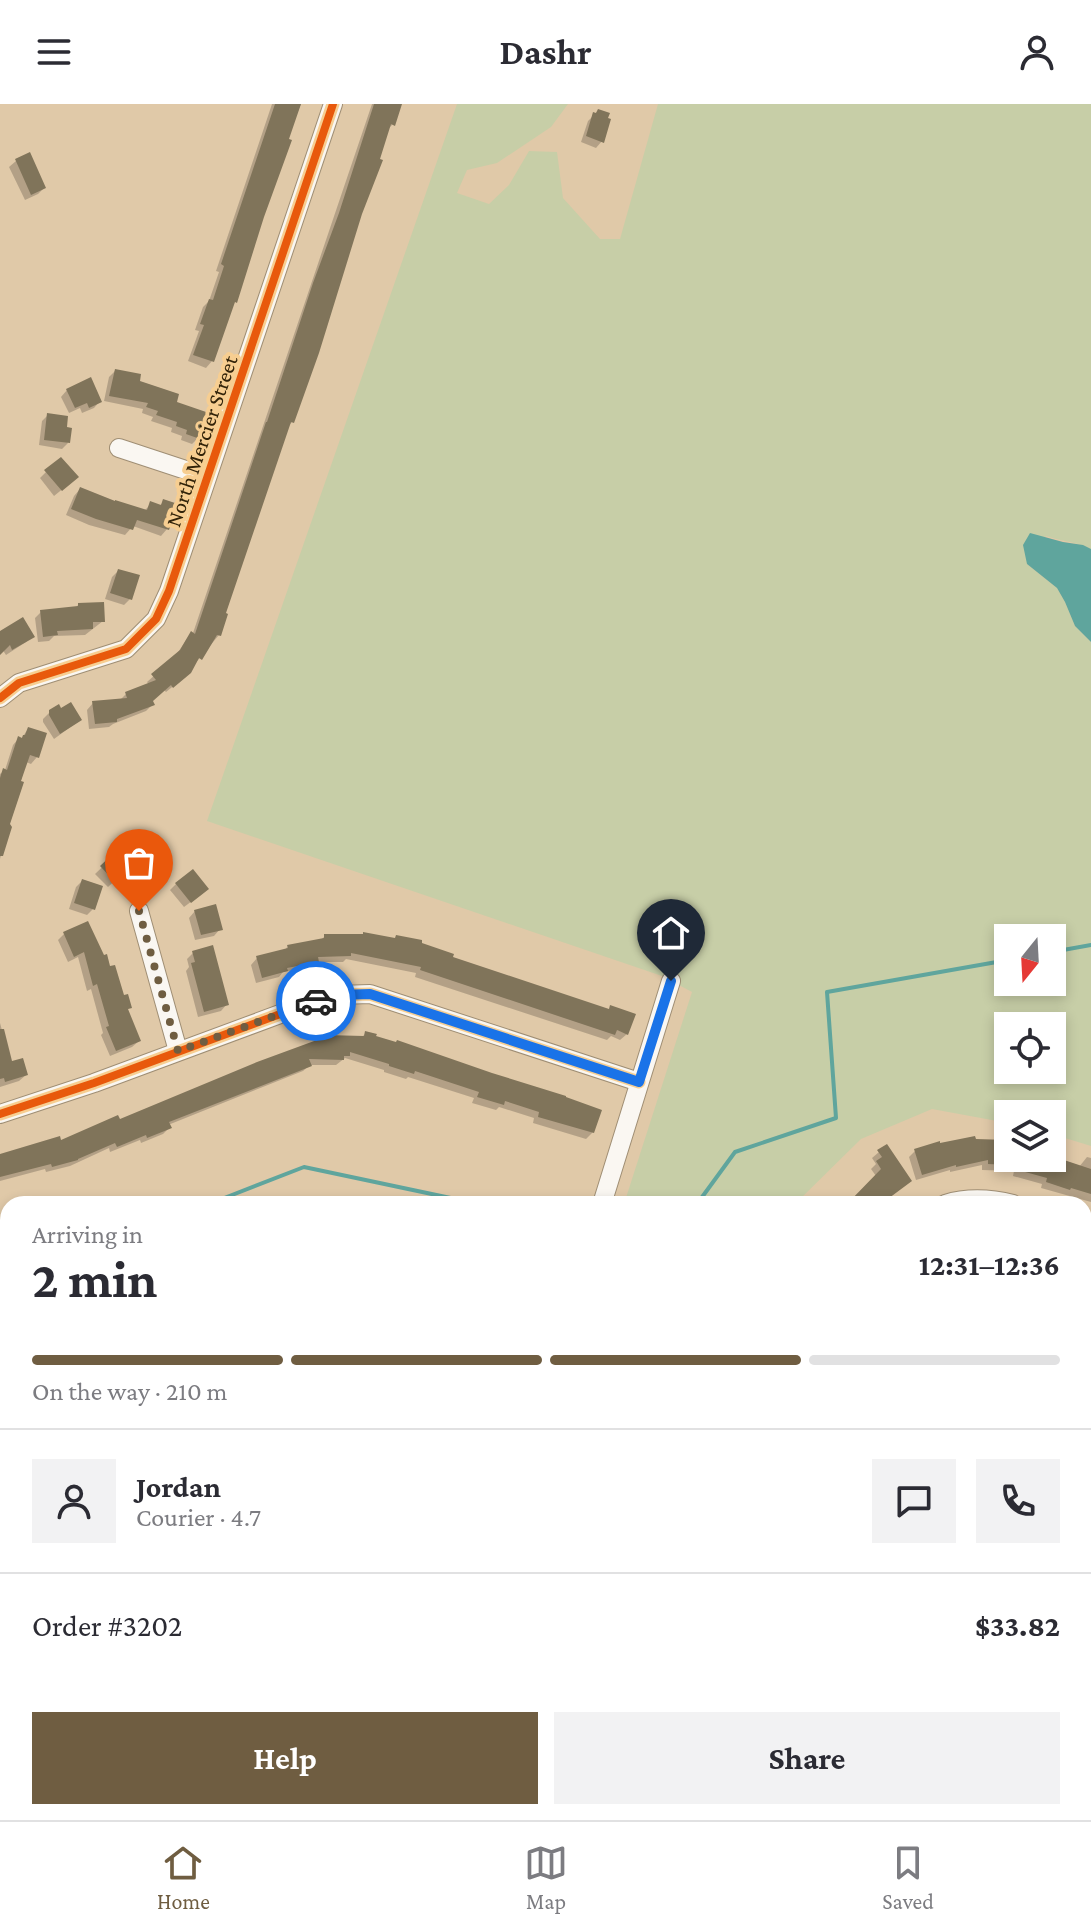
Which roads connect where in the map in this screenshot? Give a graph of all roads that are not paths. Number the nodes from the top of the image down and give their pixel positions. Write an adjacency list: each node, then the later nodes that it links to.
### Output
1 (333, 104): 3 (street, North Mercier Street)
2 (119, 448): 3 (street)
3 (207, 477): 4 (street, North Mercier Street)
4 (0, 698)
5 (139, 911): 7 (street)
6 (671, 981): 8 (street)
7 (178, 1051): 8 (street); 9 (street)
8 (639, 1082): 10 (street)
9 (0, 1114)
10 (604, 1196)

